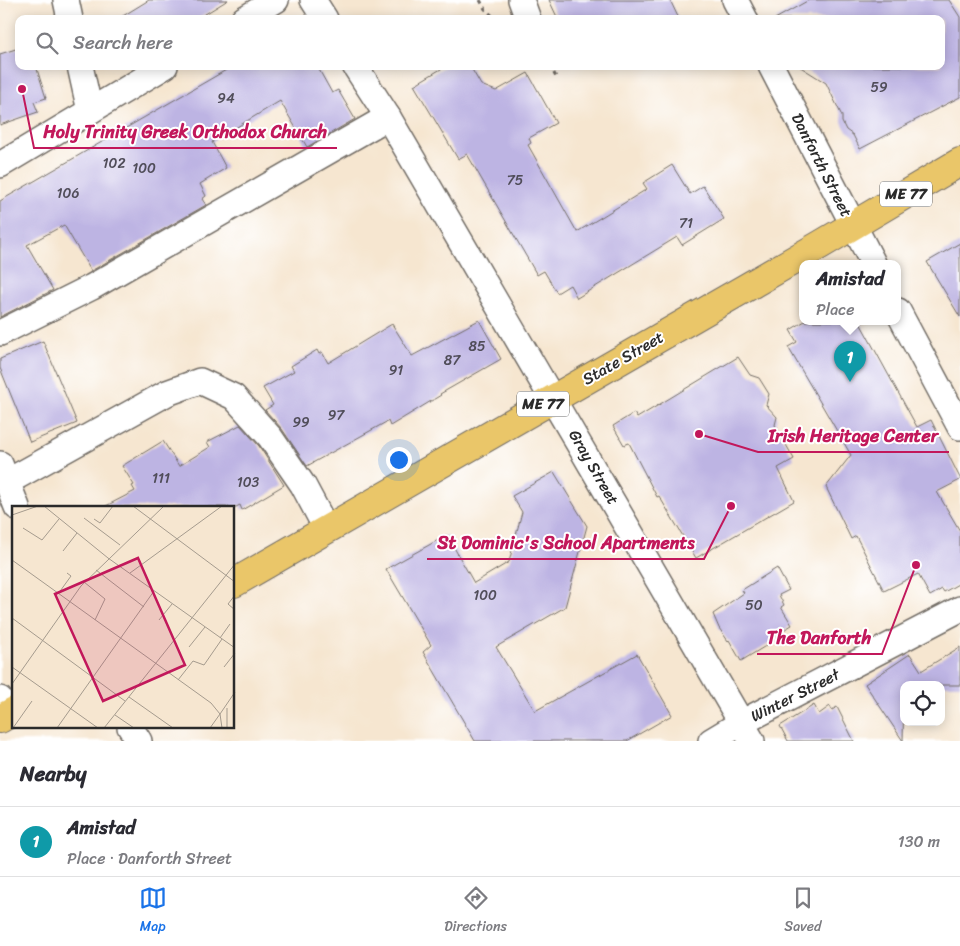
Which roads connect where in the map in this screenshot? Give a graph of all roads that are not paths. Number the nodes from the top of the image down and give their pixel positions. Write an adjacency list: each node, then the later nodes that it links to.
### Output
1 (66, 0): 6 (street)
2 (276, 0): 7 (street)
3 (313, 0): 8 (street)
4 (521, 0): 9 (street)
5 (735, 0): 10 (street)
6 (69, 15)
7 (251, 15)
8 (322, 15)
9 (527, 15)
10 (743, 15)
11 (81, 70): 15 (street)
12 (158, 70): 15 (street)
13 (358, 70): 16 (street, Gray Street)
14 (773, 70): 19 (street, Danforth Street)
15 (90, 111): 18 (street)
16 (388, 117): 22 (street); 23 (street, Gray Street)
17 (960, 162): 19 (main road, State Street / ME 77)
18 (0, 165)
19 (853, 226): 20 (street, Danforth Street); 23 (main road, State Street / ME 77)
20 (871, 260)
21 (901, 317): 24 (street)
22 (0, 333)
23 (553, 398): 27 (main road, State Street / ME 77); 31 (street, Gray Street)
24 (960, 427)
25 (3, 473): 26 (street); 27 (street)
26 (17, 506)
27 (327, 530): 28 (main road, State Street / ME 77)
28 (235, 582)
29 (960, 609): 31 (street, Winter Street)
30 (131, 728): 32 (street)
31 (747, 732): 33 (street, Winter Street)
32 (139, 741)
33 (711, 741)

